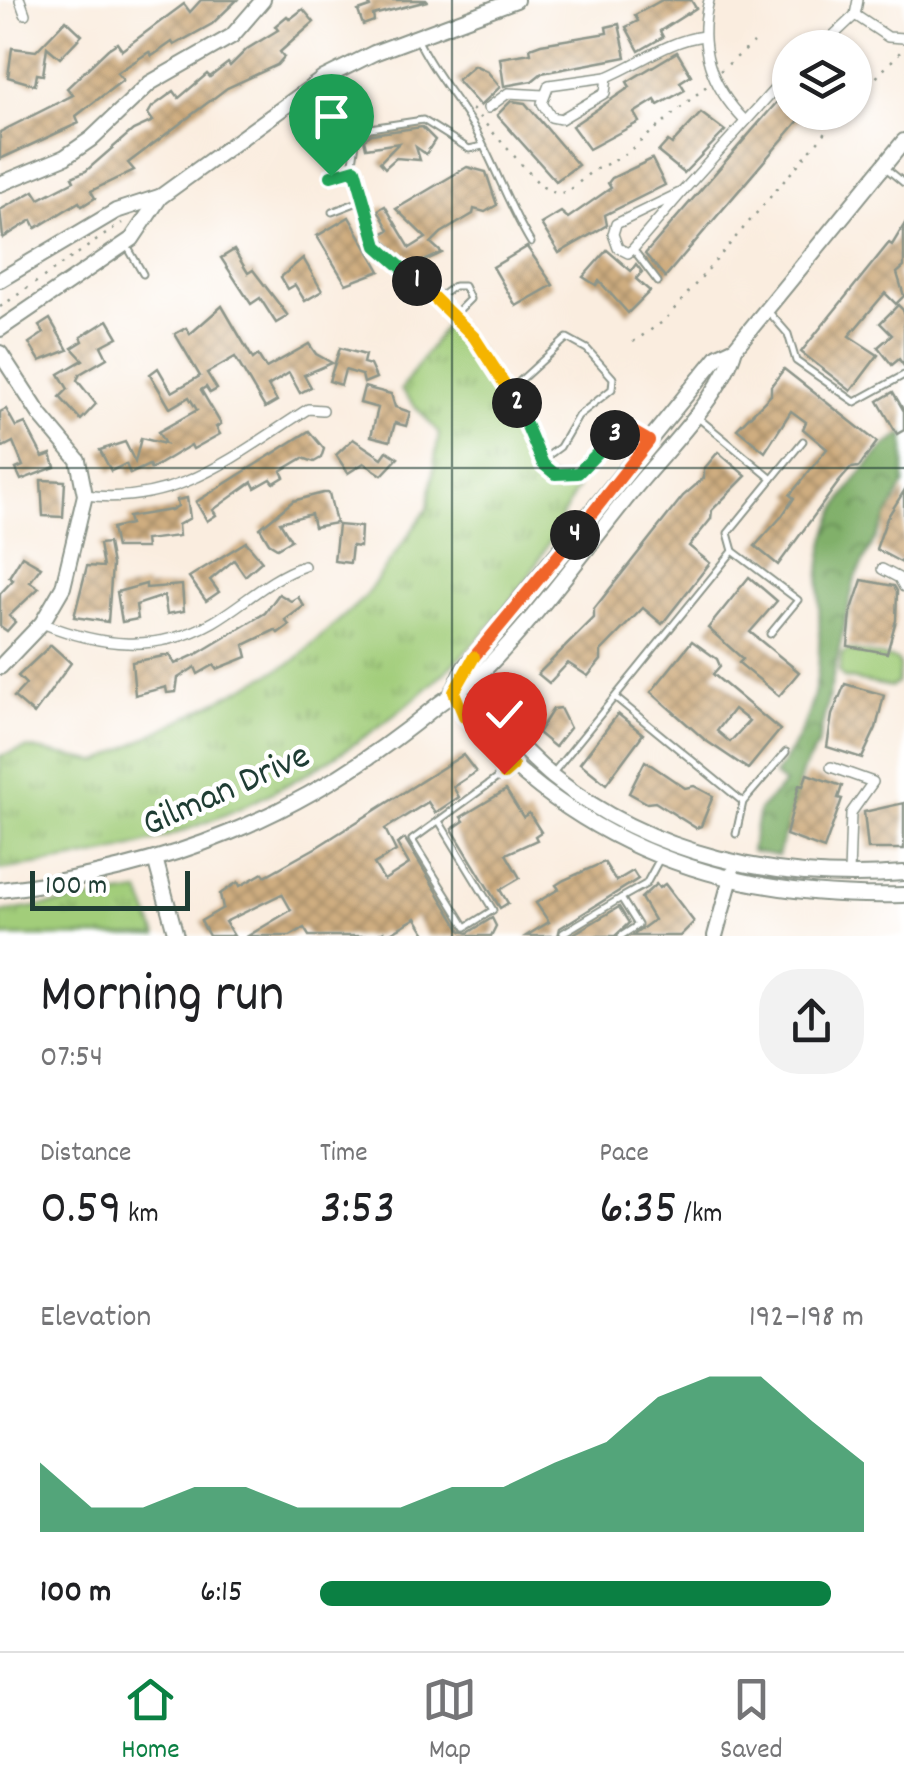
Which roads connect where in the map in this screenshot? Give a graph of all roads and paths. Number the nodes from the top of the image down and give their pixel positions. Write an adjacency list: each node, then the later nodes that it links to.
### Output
1 (20, 0): 6 (street)
2 (263, 0): 28 (main road)
3 (516, 0): 10 (main road)
4 (709, 0): 9 (street)
5 (858, 0): 7 (street)
6 (25, 14)
7 (855, 15): 8 (street); 11 (street)
8 (839, 30)
9 (704, 36): 13 (street); 14 (street)
10 (417, 37): 23 (lane); 30 (main road)
11 (904, 40): 15 (path)
12 (754, 43): 14 (path)
13 (607, 77): 17 (street); 17 (street)
14 (713, 79): 18 (path); 20 (street)
15 (872, 82)
16 (772, 92): 20 (street)
17 (544, 96): 19 (street)
18 (470, 108)
19 (488, 108)
20 (745, 121): 29 (street)
21 (828, 130): 45 (path)
22 (904, 140): 24 (main road, Gilman Drive)
23 (483, 146): 25 (lane); 35 (lane)
24 (883, 166): 27 (lane); 42 (main road, Gilman Drive)
25 (355, 169): 26 (lane); 31 (lane)
26 (331, 176)
27 (904, 183)
28 (0, 184)
29 (682, 192): 36 (street); 36 (street)
30 (160, 197): 34 (main road); 38 (main road)
31 (363, 200): 32 (lane); 40 (lane)
32 (332, 212)
33 (130, 218): 41 (path)
34 (125, 243): 37 (lane); 44 (main road)
35 (531, 243)
36 (634, 249): 39 (lane)
37 (143, 274)
38 (0, 280)
39 (658, 282)
40 (438, 298): 43 (lane); 43 (lane)
41 (0, 307)
42 (767, 310): 46 (main road, Gilman Drive); 48 (lane)
43 (455, 314): 49 (lane)
44 (0, 330)
45 (633, 342)
46 (735, 348): 51 (main road, Gilman Drive); 52 (main road, Gilman Drive)
47 (0, 354): 56 (main road)
48 (904, 375)
49 (510, 390): 54 (lane); 54 (lane)
50 (323, 410): 56 (street)
51 (694, 414): 55 (lane); 64 (main road, Gilman Drive)
52 (649, 441): 54 (lane); 64 (main road, Gilman Drive)
53 (803, 441): 55 (lane)
54 (542, 460)
55 (772, 479): 57 (lane)
56 (85, 495): 61 (main road)
57 (734, 551): 62 (lane); 65 (lane)
58 (304, 566): 61 (street)
59 (882, 569): 60 (street)
60 (904, 587)
61 (42, 623): 63 (main road)
62 (770, 634)
63 (0, 667)
64 (454, 692): 67 (main road); 69 (main road); 74 (main road, Gilman Drive)
65 (616, 698): 69 (lane); 70 (lane)
66 (786, 752): 70 (lane)
67 (513, 766): 71 (lane); 73 (main road)
68 (832, 767): 77 (street)
69 (551, 775): 75 (main road)
70 (743, 802): 72 (lane)
71 (439, 821): 71 (lane)
72 (736, 834)
73 (661, 858): 78 (main road); 81 (lane)
74 (156, 862): 79 (main road, Gilman Drive); 83 (main road)
75 (734, 864): 77 (main road); 78 (main road)
76 (904, 873): 77 (main road)
77 (849, 875)
78 (730, 881): 80 (main road); 85 (main road)
79 (0, 890)
80 (904, 895)
81 (621, 898): 82 (lane); 84 (lane)
82 (563, 933)
83 (176, 936)
84 (621, 936)
85 (715, 936)

